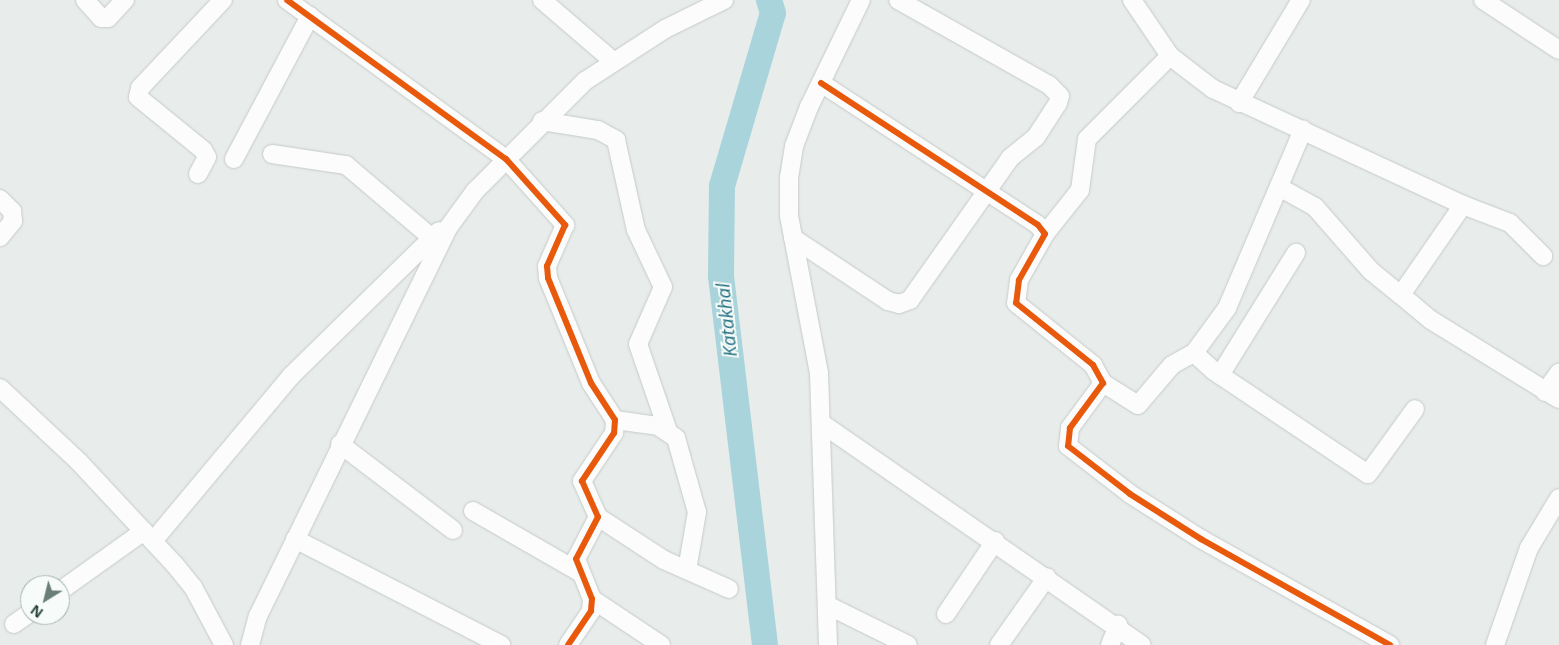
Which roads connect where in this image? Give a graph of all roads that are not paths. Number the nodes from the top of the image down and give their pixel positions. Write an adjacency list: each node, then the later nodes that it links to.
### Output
1 (85, 0): 2 (street)
2 (125, 0)
3 (223, 0): 23 (street)
4 (287, 0): 12 (street)
5 (542, 0): 15 (street)
6 (724, 0): 15 (street)
7 (861, 0): 16 (street)
8 (898, 0): 25 (street)
9 (1132, 0): 14 (street)
10 (1301, 0): 17 (street)
11 (1483, 0): 13 (street)
12 (310, 16): 21 (street); 22 (street)
13 (1559, 50)
14 (1170, 56): 17 (street); 29 (street)
15 (613, 61): 18 (street)
16 (821, 83): 25 (street); 32 (street)
17 (1239, 103): 19 (street)
18 (542, 121): 22 (street); 45 (street)
19 (1302, 130): 24 (street); 27 (street)
20 (272, 154): 31 (street)
21 (234, 158)
22 (506, 159): 28 (street); 43 (street)
23 (198, 174)
24 (1279, 186): 35 (street); 36 (street)
25 (988, 192): 29 (street); 32 (street)
26 (0, 199): 30 (street)
27 (1463, 205): 34 (street); 35 (street)
28 (462, 209): 31 (street); 46 (street)
29 (1045, 234): 39 (street)
30 (0, 237)
31 (432, 238): 51 (street)
32 (793, 238): 44 (street)
33 (1296, 253): 38 (street)
34 (1543, 256)
35 (1402, 295): 41 (street)
36 (1194, 353): 38 (street); 39 (street)
37 (1559, 373): 41 (street)
38 (1220, 375): 42 (street)
39 (1103, 383): 75 (street)
40 (0, 388): 51 (street)
41 (1552, 395)
42 (1415, 409)
43 (615, 420): 45 (street); 49 (street)
44 (821, 423): 53 (street); 60 (street)
45 (668, 431): 54 (street)
46 (340, 444): 50 (street); 52 (street)
47 (1559, 498): 76 (street)
48 (473, 511): 55 (street)
49 (598, 517): 54 (street); 55 (street)
50 (453, 530)
51 (148, 536): 57 (street); 65 (street)
52 (295, 539): 66 (street); 67 (street)
53 (995, 541): 56 (street); 61 (street)
54 (687, 570): 58 (street)
55 (579, 572): 59 (street)
56 (1047, 577): 64 (street); 72 (street)
57 (70, 585)
58 (729, 589)
59 (592, 599): 68 (street); 69 (street)
60 (827, 605): 70 (street); 71 (street)
61 (946, 614)
62 (20, 620): 63 (street)
63 (14, 624)
64 (1118, 625): 73 (street); 74 (street)
65 (224, 645)
66 (250, 645)
67 (501, 645)
68 (568, 645)
69 (661, 645)
70 (828, 645)
71 (908, 645)
72 (999, 645)
73 (1110, 645)
74 (1142, 645)
75 (1390, 645)
76 (1495, 645)

